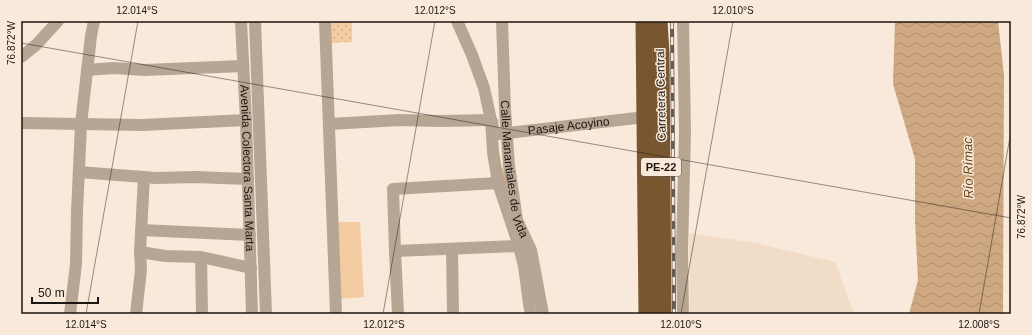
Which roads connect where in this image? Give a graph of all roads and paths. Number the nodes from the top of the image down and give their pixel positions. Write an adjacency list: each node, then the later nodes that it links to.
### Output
1 (58, 21): 11 (street)
2 (94, 21): 13 (street)
3 (241, 21): 12 (street, Avenida Colectora Santa Marta)
4 (255, 21): 40 (street, Avenida Colectora Santa Marta)
5 (325, 21): 19 (street)
6 (457, 21): 16 (street)
7 (502, 21): 20 (street, Calle Manantiales de Vida)
8 (644, 21): 14 (highway, Carretera Central / PE-22)
9 (660, 21): 33 (highway, Carretera Central / PE-22)
10 (683, 21): 31 (street)
11 (21, 58)
12 (243, 66): 13 (street); 15 (street, Avenida Colectora Santa Marta)
13 (87, 70): 18 (street)
14 (645, 116): 20 (street, Pasaje Acoyino); 46 (highway, Carretera Central / PE-22)
15 (246, 120): 18 (street); 24 (street, Avenida Colectora Santa Marta)
16 (491, 120): 19 (street); 21 (street)
17 (21, 123): 18 (street)
18 (81, 124): 22 (street)
19 (329, 124): 41 (street)
20 (507, 133): 21 (street, Pasaje Acoyino); 45 (street, Calle Manantiales de Vida)
21 (492, 135): 25 (street)
22 (79, 172): 23 (street); 36 (street)
23 (144, 177): 24 (street); 26 (street)
24 (248, 179): 27 (street, Avenida Colectora Santa Marta)
25 (498, 183): 28 (street); 30 (street)
26 (141, 230): 27 (street); 32 (street)
27 (250, 235): 35 (street, Avenida Colectora Santa Marta)
28 (519, 246): 29 (street); 44 (street)
29 (452, 249): 30 (street); 43 (street)
30 (395, 251): 42 (street)
31 (682, 251): 33 (street); 48 (street)
32 (140, 252): 34 (street); 37 (street)
33 (662, 252): 47 (highway, Carretera Central / PE-22)
34 (201, 257): 35 (street); 38 (street)
35 (251, 268): 39 (street, Avenida Colectora Santa Marta)
36 (70, 314)
37 (136, 314)
38 (202, 314)
39 (252, 314)
40 (266, 314)
41 (336, 314)
42 (398, 314)
43 (453, 314)
44 (531, 314)
45 (543, 314)
46 (647, 314)
47 (663, 314)
48 (683, 314)

